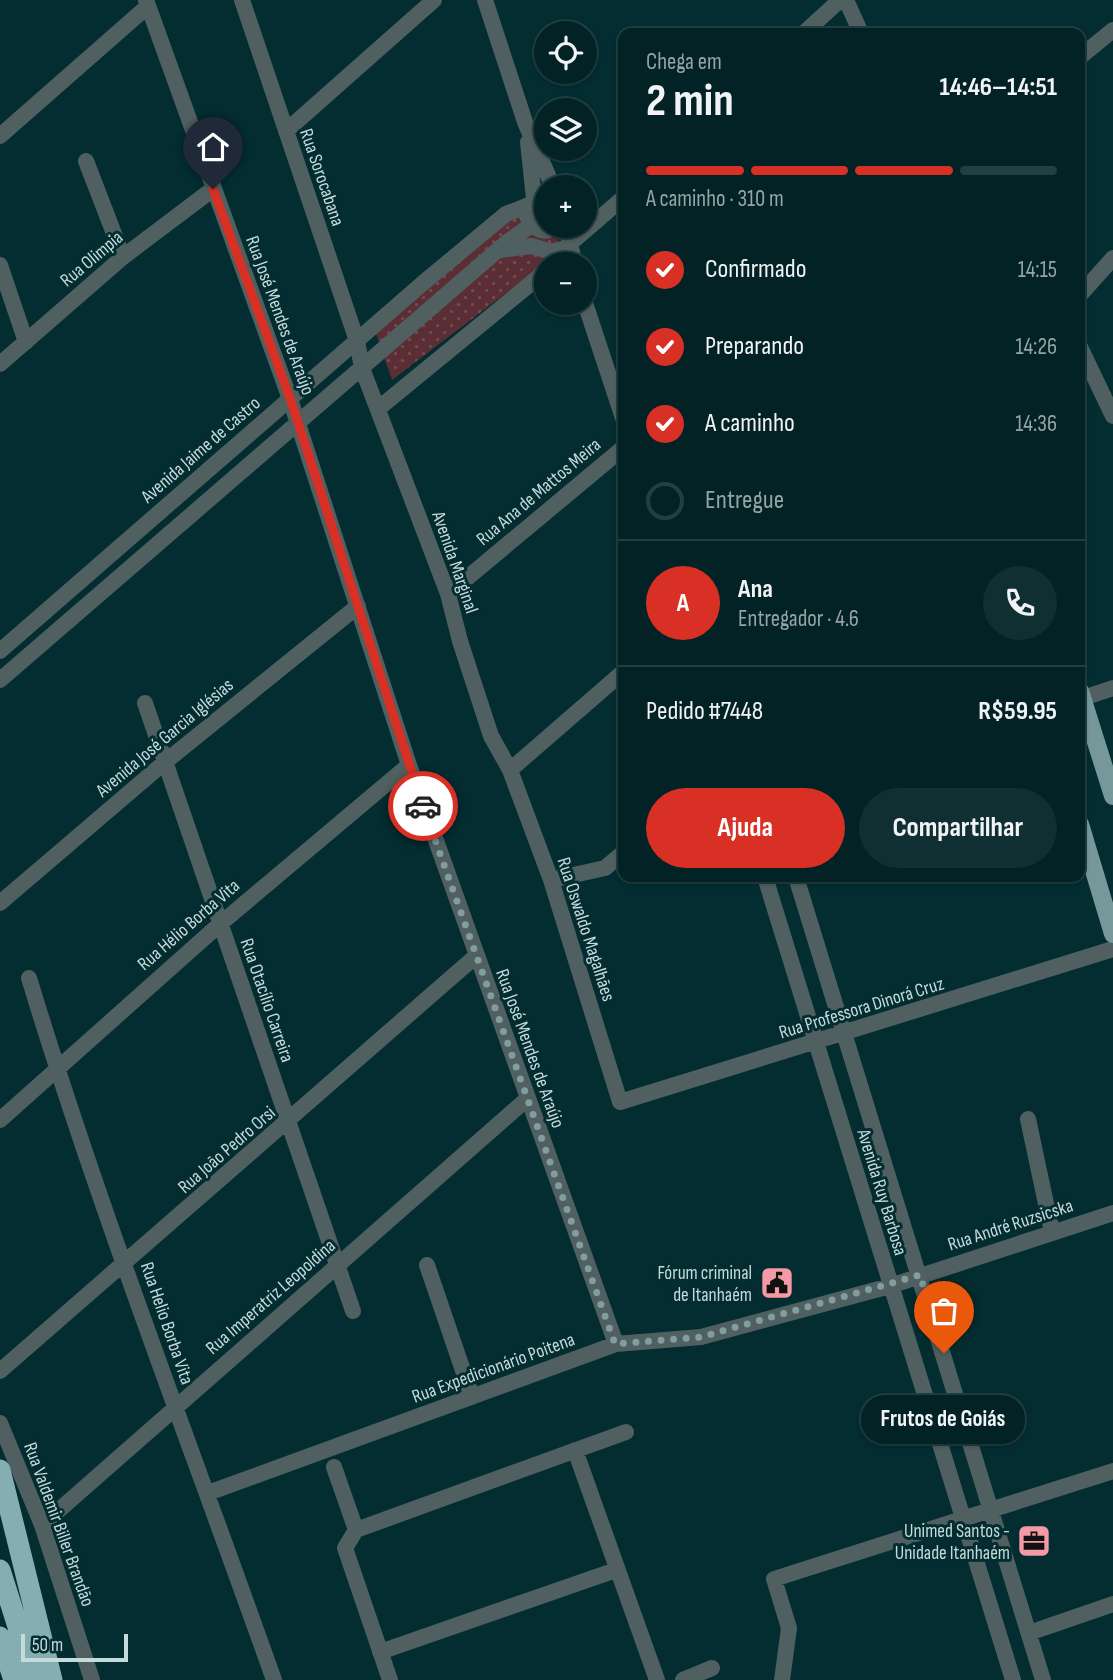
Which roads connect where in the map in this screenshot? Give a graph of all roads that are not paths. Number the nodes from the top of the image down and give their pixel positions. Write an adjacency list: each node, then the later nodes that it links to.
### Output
1 (242, 0): 12 (street, Rua Sorocabana)
2 (434, 0): 12 (street)
3 (485, 0): 11 (street)
4 (840, 0): 7 (street)
5 (846, 0): 8 (street)
6 (147, 3): 13 (street); 17 (street, Rua José Mendes de Araújo)
7 (809, 28)
8 (859, 28)
9 (1113, 30): 10 (street)
10 (1085, 53)
11 (525, 122): 15 (street); 16 (street)
12 (286, 131): 36 (street, Rua Sorocabana)
13 (0, 136)
14 (86, 161): 30 (street)
15 (548, 175)
16 (534, 186)
17 (213, 189): 30 (street, Rua Olimpia); 41 (street, Rua José Mendes de Araújo)
18 (534, 201): 36 (street, Avenida Jaime de Castro)
19 (618, 203): 25 (street)
20 (534, 204): 21 (street)
21 (534, 226)
22 (534, 229): 26 (street)
23 (543, 238): 28 (street)
24 (569, 238): 25 (street)
25 (571, 245): 29 (street)
26 (498, 251): 27 (street); 40 (street)
27 (543, 252)
28 (555, 252)
29 (567, 252)
30 (123, 257): 37 (street, Rua Olimpia)
31 (1113, 258): 34 (street)
32 (0, 265): 37 (street)
33 (534, 281): 43 (street)
34 (1085, 289)
35 (589, 315): 42 (street)
36 (357, 341): 40 (street, Rua Sorocabana); 41 (street, Avenida Jaime de Castro)
37 (26, 342): 39 (street, Rua Olimpia)
38 (1085, 357): 44 (street)
39 (0, 364)
40 (362, 368): 43 (street, Avenida Marginal); 45 (street)
41 (290, 398): 45 (street, Rua José Mendes de Araújo); 46 (street, Avenida Jaime de Castro)
42 (618, 403)
43 (379, 408): 49 (street, Avenida Marginal)
44 (1113, 416)
45 (296, 424): 47 (street); 50 (street, Rua José Mendes de Araújo)
46 (255, 429): 47 (street); 51 (street, Avenida Jaime de Castro)
47 (270, 447): 53 (street)
48 (618, 452): 49 (street, Rua Ana de Mattos Meira)
49 (448, 594): 60 (street, Avenida Marginal)
50 (358, 606): 58 (street, Avenida José Garcia Iglésias); 59 (street, Rua José Mendes de Araújo)
51 (0, 651)
52 (618, 676): 60 (street)
53 (0, 680)
54 (1113, 688): 55 (street)
55 (1085, 695)
56 (145, 704): 58 (street, Rua Otacílio Carreira)
57 (1085, 708): 61 (main road)
58 (165, 762): 67 (street, Avenida José Garcia Iglésias); 68 (street, Rua Otacílio Carreira)
59 (409, 765): 68 (street, Rua Hélio Borba Vita); 71 (street, Rua José Mendes de Araújo)
60 (510, 770): 64 (street, Rua Oswaldo Magalhães)
61 (1113, 796)
62 (1085, 841): 69 (main road)
63 (618, 857): 64 (street)
64 (551, 880): 77 (street, Rua Oswaldo Magalhães)
65 (766, 882): 74 (street, Avenida Ruy Barbosa)
66 (798, 882): 73 (street, Avenida Ruy Barbosa)
67 (0, 903)
68 (220, 924): 75 (street, Rua Hélio Borba Vita); 80 (street, Rua Otacílio Carreira)
69 (1113, 934)
70 (1113, 949): 73 (street, Rua Professora Dinorá Cruz)
71 (476, 956): 76 (street, Rua José Mendes de Araújo); 80 (street, Rua João Pedro Orsi)
72 (29, 978): 75 (street, Rua Helio Borba Vita)
73 (845, 1034): 74 (street, Rua Professora Dinorá Cruz); 86 (street, Avenida Ruy Barbosa)
74 (815, 1044): 77 (street, Rua Professora Dinorá Cruz); 87 (street, Avenida Ruy Barbosa)
75 (57, 1069): 79 (street, Rua Hélio Borba Vita); 83 (street, Rua Helio Borba Vita)
76 (527, 1099): 85 (street, Rua Imperatriz Leopoldina); 89 (street, Rua José Mendes de Araújo)
77 (620, 1102)
78 (1028, 1119): 82 (street)
79 (0, 1120)
80 (289, 1122): 83 (street, Rua João Pedro Orsi); 85 (street, Rua Otacílio Carreira)
81 (1113, 1213): 82 (street, Rua André Ruzsicska)
82 (1052, 1232): 86 (street, Rua André Ruzsicska)
83 (126, 1263): 90 (street, Rua João Pedro Orsi); 92 (street, Rua Helio Borba Vita)
84 (427, 1265): 91 (street)
85 (338, 1266): 88 (street, Rua Otacílio Carreira); 92 (street, Rua Imperatriz Leopoldina)
86 (920, 1275): 87 (street, Rua Expedicionário Poitena); 100 (street, Avenida Ruy Barbosa)
87 (890, 1286): 89 (street, Rua Expedicionário Poitena); 101 (street, Avenida Ruy Barbosa)
88 (353, 1311)
89 (615, 1344): 91 (street, Rua Expedicionário Poitena)
90 (0, 1371)
91 (472, 1397): 99 (street, Rua Expedicionário Poitena)
92 (174, 1406): 99 (street, Rua Helio Borba Vita); 102 (street, Rua Imperatriz Leopoldina)
93 (0, 1423): 102 (street, Rua Valdemir Biller Brandão)
94 (626, 1432): 95 (street)
95 (575, 1450): 103 (street); 105 (street)
96 (334, 1467): 103 (street)
97 (0, 1470): 115 (highway)
98 (1113, 1471): 100 (street)
99 (208, 1493): 117 (street, Rua Helio Borba Vita)
100 (991, 1510): 101 (street); 107 (street, Avenida Ruy Barbosa)
101 (964, 1518): 121 (street); 122 (street, Avenida Ruy Barbosa)
102 (42, 1525): 116 (street, Rua Valdemir Biller Brandão)
103 (356, 1530): 109 (street)
104 (0, 1570): 114 (highway)
105 (616, 1570): 109 (street); 119 (street)
106 (1113, 1604): 107 (street)
107 (1029, 1633): 123 (street, Avenida Ruy Barbosa)
108 (0, 1637): 113 (highway)
109 (380, 1652): 118 (street)
110 (712, 1668): 120 (street)
111 (0, 1669): 112 (highway)
112 (7, 1680)
113 (14, 1680)
114 (35, 1680)
115 (52, 1680)
116 (92, 1680)
117 (274, 1680)
118 (390, 1680)
119 (657, 1680)
120 (683, 1680)
121 (782, 1680)
122 (1013, 1680)
123 (1043, 1680)

